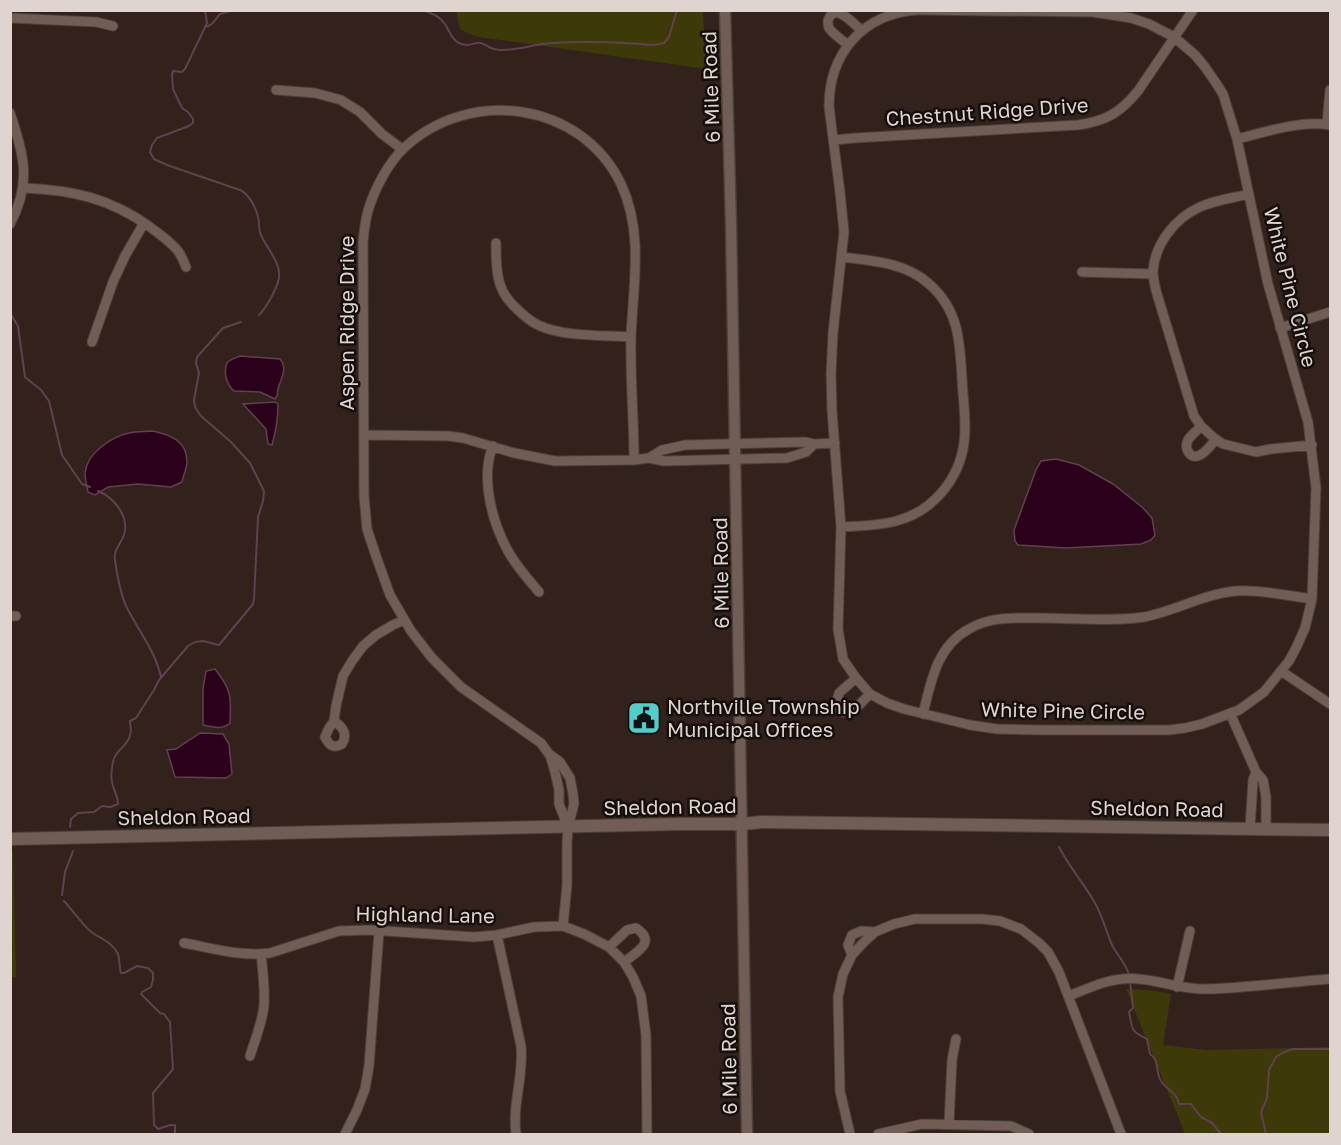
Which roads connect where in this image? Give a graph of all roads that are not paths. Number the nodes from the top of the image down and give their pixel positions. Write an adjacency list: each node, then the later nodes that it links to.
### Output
1 (725, 10): 33 (street, 6 Mile Road)
2 (917, 10): 6 (street, White Pine Circle); 7 (street, White Pine Circle)
3 (1193, 10): 7 (street, Chestnut Ridge Drive)
4 (10, 18): 5 (street)
5 (113, 26)
6 (861, 30): 8 (street, White Pine Circle); 8 (street)
7 (1174, 37): 13 (street, White Pine Circle); 14 (street, Chestnut Ridge Drive)
8 (848, 45): 14 (street, White Pine Circle)
9 (276, 90): 15 (street)
10 (1330, 90): 12 (street)
11 (10, 113): 16 (street)
12 (1329, 124): 13 (street)
13 (1237, 139): 17 (street, White Pine Circle)
14 (834, 140): 21 (street, White Pine Circle)
15 (402, 150): 27 (street, Aspen Ridge Drive); 30 (street, Aspen Ridge Drive)
16 (24, 188): 18 (street); 19 (street)
17 (1249, 194): 24 (street); 26 (street, White Pine Circle)
18 (144, 223): 22 (street); 28 (street)
19 (10, 224)
20 (496, 243): 27 (street)
21 (842, 257): 32 (street, White Pine Circle); 40 (street)
22 (186, 267)
23 (1082, 272): 24 (street)
24 (1153, 274): 29 (street)
25 (1330, 312): 26 (street)
26 (1280, 328): 35 (street, White Pine Circle)
27 (631, 337): 39 (street, Aspen Ridge Drive)
28 (92, 342)
29 (1201, 426): 31 (street); 31 (street)
30 (364, 435): 36 (street); 43 (street, Aspen Ridge Drive)
31 (1216, 439): 35 (street)
32 (835, 443): 34 (street); 40 (street, White Pine Circle)
33 (735, 444): 34 (street); 37 (street); 38 (street, 6 Mile Road)
34 (814, 444): 38 (street)
35 (1312, 445): 42 (street, White Pine Circle)
36 (492, 446): 39 (street); 41 (street)
37 (649, 458): 38 (street); 39 (street)
38 (735, 459): 53 (street, 6 Mile Road)
39 (634, 460)
40 (841, 527): 45 (street, White Pine Circle)
41 (539, 592)
42 (1312, 599): 44 (street, White Pine Circle); 49 (street)
43 (404, 620): 50 (street); 51 (street, Aspen Ridge Drive)
44 (1281, 671): 47 (street); 48 (street, White Pine Circle)
45 (856, 678): 46 (street, White Pine Circle); 46 (street)
46 (870, 694): 49 (street, White Pine Circle)
47 (1330, 704)
48 (1230, 713): 49 (street, White Pine Circle); 52 (street)
49 (923, 714)
50 (334, 721)
51 (549, 754): 54 (street, Aspen Ridge Drive); 54 (street, Aspen Ridge Drive)
52 (1256, 772): 55 (street); 56 (street)
53 (742, 824): 54 (main road, Sheldon Road); 55 (main road, Sheldon Road); 78 (street, 6 Mile Road)
54 (568, 827): 58 (main road, Sheldon Road); 59 (street)
55 (1250, 829): 56 (main road, Sheldon Road)
56 (1266, 830): 57 (main road, Sheldon Road)
57 (1330, 830)
58 (10, 839)
59 (563, 926): 63 (street, Highland Lane); 65 (street, Highland Lane)
60 (1190, 931): 70 (street)
61 (379, 932): 63 (street, Highland Lane); 66 (street, Highland Lane); 75 (street)
62 (876, 932): 67 (street); 67 (street); 71 (street)
63 (497, 935): 76 (street)
64 (184, 943): 66 (street, Highland Lane)
65 (609, 947): 68 (street, Highland Lane); 68 (street)
66 (261, 954): 73 (street)
67 (852, 955): 79 (street)
68 (624, 962): 77 (street, Highland Lane)
69 (1330, 979): 70 (street)
70 (1177, 987): 71 (street)
71 (1069, 996): 82 (street)
72 (956, 1039): 74 (street)
73 (250, 1056)
74 (950, 1124): 80 (street); 81 (street)
75 (345, 1134)
76 (516, 1134)
77 (647, 1134)
78 (747, 1134)
79 (849, 1134)
80 (878, 1134)
81 (1029, 1134)
82 (1121, 1134)

